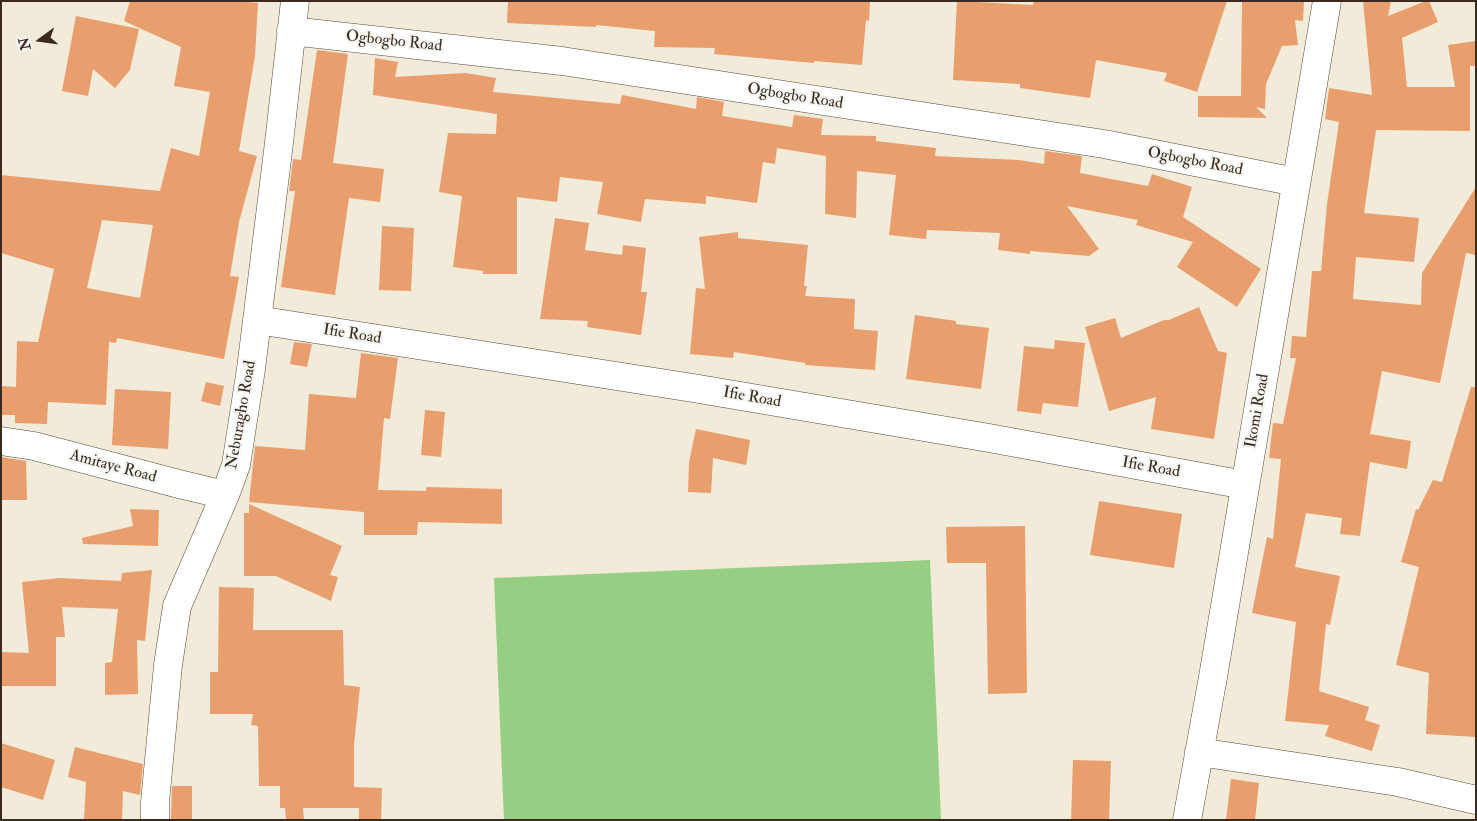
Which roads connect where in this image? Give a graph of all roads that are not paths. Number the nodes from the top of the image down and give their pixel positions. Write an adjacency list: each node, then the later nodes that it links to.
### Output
1 (295, 1): 3 (street, Neburagho Road)
2 (1327, 1): 4 (street, Ikomi Road)
3 (291, 31): 4 (street, Ogbogbo Road); 5 (street, Neburagho Road)
4 (1296, 182): 7 (street, Ikomi Road)
5 (257, 320): 7 (street, Ifie Road); 8 (street, Neburagho Road)
6 (1, 441): 8 (street, Amitaye Road)
7 (1245, 485): 9 (street, Ikomi Road)
8 (225, 495): 11 (street, Neburagho Road)
9 (1199, 752): 10 (street); 12 (street, Ikomi Road)
10 (1476, 800)
11 (155, 820)
12 (1187, 820)

